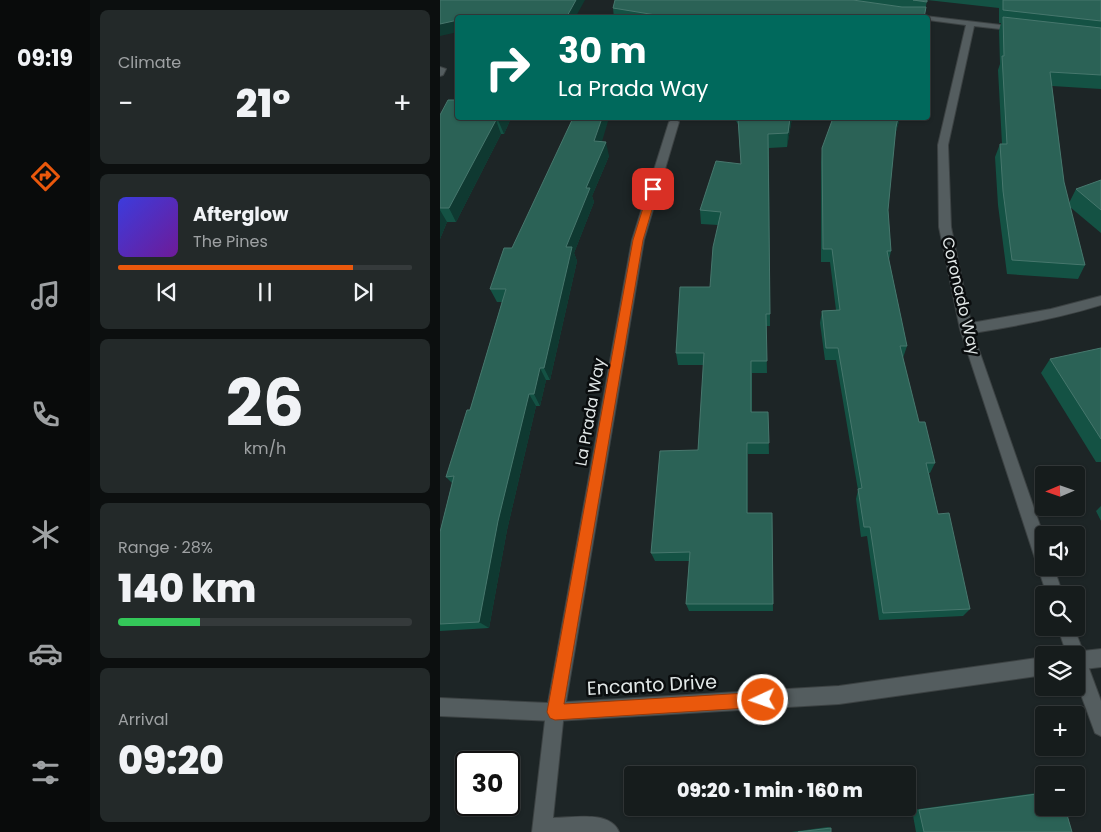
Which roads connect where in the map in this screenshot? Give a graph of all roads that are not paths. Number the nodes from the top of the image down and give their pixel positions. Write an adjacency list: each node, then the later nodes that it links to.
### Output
1 (930, 18): 2 (street)
2 (970, 24): 3 (street); 6 (street, Coronado Way)
3 (1026, 30)
4 (674, 122): 13 (street, La Prada Way)
5 (1101, 300): 6 (street)
6 (966, 329): 7 (street, Coronado Way)
7 (1035, 534)
8 (1101, 658): 9 (street)
9 (1085, 659)
10 (1035, 667): 13 (street, Encanto Drive)
11 (1085, 683): 14 (street)
12 (440, 707): 13 (street, Encanto Drive)
13 (555, 712): 15 (street, La Prada Way)
14 (1101, 727)
15 (542, 830): 16 (street)
16 (609, 832)

